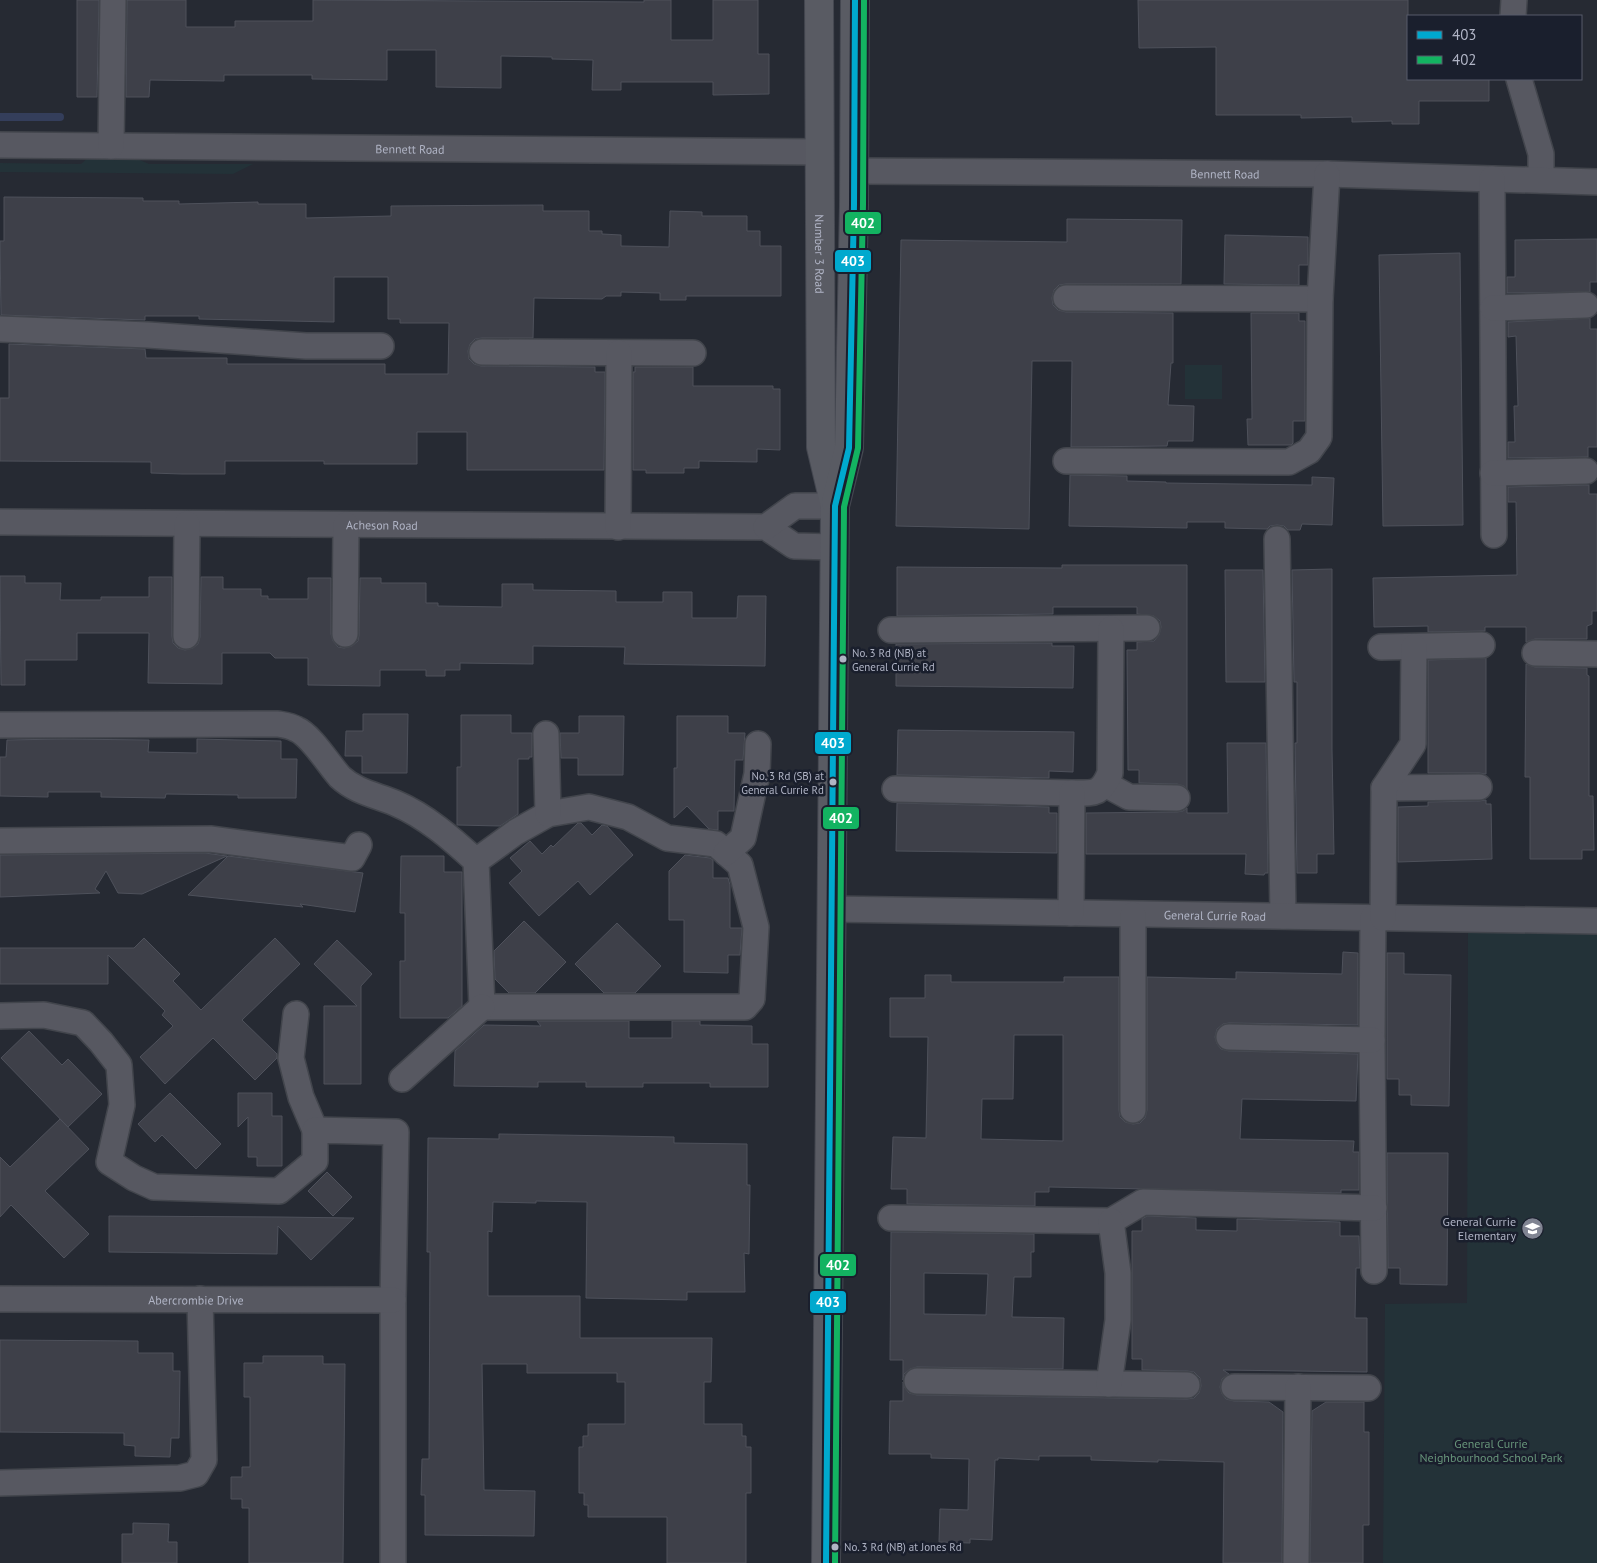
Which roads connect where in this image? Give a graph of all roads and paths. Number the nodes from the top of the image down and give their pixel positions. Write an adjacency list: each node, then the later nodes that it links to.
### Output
1 (112, 0): 9 (street)
2 (819, 0): 7 (main road, Number 3 Road)
3 (855, 0): 10 (main road, Number 3 Road)
4 (1514, 0): 5 (street)
5 (1513, 15)
6 (1520, 80): 13 (street)
7 (820, 140): 9 (street, Bennett Road); 10 (main road); 27 (main road, Number 3 Road)
8 (0, 145): 9 (street, Bennett Road)
9 (111, 146)
10 (854, 171): 11 (street, Bennett Road); 27 (main road, Number 3 Road)
11 (1327, 174): 12 (street, Bennett Road); 16 (street)
12 (1492, 180): 13 (street, Bennett Road); 18 (street)
13 (1541, 180): 14 (street, Bennett Road)
14 (1597, 182)
15 (1066, 298): 16 (street)
16 (1320, 299): 24 (street)
17 (1586, 305): 18 (street)
18 (1493, 308): 26 (street)
19 (0, 329): 20 (street)
20 (381, 346)
21 (482, 352): 22 (street)
22 (619, 353): 23 (street); 31 (street)
23 (693, 353)
24 (1066, 461)
25 (1586, 471): 26 (street)
26 (1493, 473): 33 (street)
27 (834, 506): 32 (street); 35 (main road, Number 3 Road)
28 (0, 522): 29 (street, Acheson Road)
29 (187, 524): 30 (street, Acheson Road); 40 (street)
30 (346, 525): 31 (street, Acheson Road); 39 (street)
31 (618, 527): 32 (street, Acheson Road)
32 (766, 527): 35 (street)
33 (1494, 534)
34 (1277, 539): 63 (street)
35 (834, 547): 60 (main road, Number 3 Road)
36 (1148, 628): 37 (street)
37 (1111, 629): 38 (street); 49 (street)
38 (891, 630)
39 (345, 634)
40 (186, 636)
41 (1482, 646): 43 (street)
42 (1381, 647): 43 (street)
43 (1414, 647): 51 (street)
44 (1535, 653): 45 (street)
45 (1597, 654)
46 (0, 724): 59 (street)
47 (546, 734): 55 (street)
48 (758, 744): 58 (street)
49 (1106, 784): 53 (street); 54 (street)
50 (1479, 787): 51 (street)
51 (1384, 788): 64 (street)
52 (895, 789): 53 (street)
53 (1072, 793): 61 (street)
54 (1176, 798)
55 (548, 814): 58 (street); 59 (street)
56 (0, 841): 57 (street)
57 (360, 845)
58 (726, 853): 66 (street)
59 (476, 861): 66 (street)
60 (831, 909): 61 (street, General Currie Road); 89 (main road, Number 3 Road)
61 (1071, 913): 62 (street, General Currie Road)
62 (1133, 914): 63 (street, General Currie Road); 72 (street)
63 (1283, 916): 64 (street, General Currie Road)
64 (1378, 918): 65 (street, General Currie Road); 70 (street)
65 (1597, 921)
66 (482, 1007): 71 (street)
67 (296, 1014): 73 (street)
68 (0, 1016): 73 (street)
69 (1229, 1037): 70 (street)
70 (1372, 1040): 74 (street)
71 (402, 1079)
72 (1132, 1110)
73 (315, 1130): 80 (street)
74 (1374, 1208): 76 (street); 77 (street)
75 (892, 1218): 76 (street)
76 (1111, 1221): 82 (street)
77 (1374, 1271)
78 (0, 1299): 79 (street, Abercrombie Drive)
79 (200, 1299): 80 (street, Abercrombie Drive); 87 (street)
80 (393, 1300): 88 (street)
81 (917, 1380): 82 (street)
82 (1109, 1384): 83 (street)
83 (1187, 1385)
84 (1234, 1387): 85 (street)
85 (1298, 1387): 86 (street); 90 (street)
86 (1368, 1388)
87 (0, 1483)
88 (393, 1563)
89 (826, 1563)
90 (1296, 1563)

